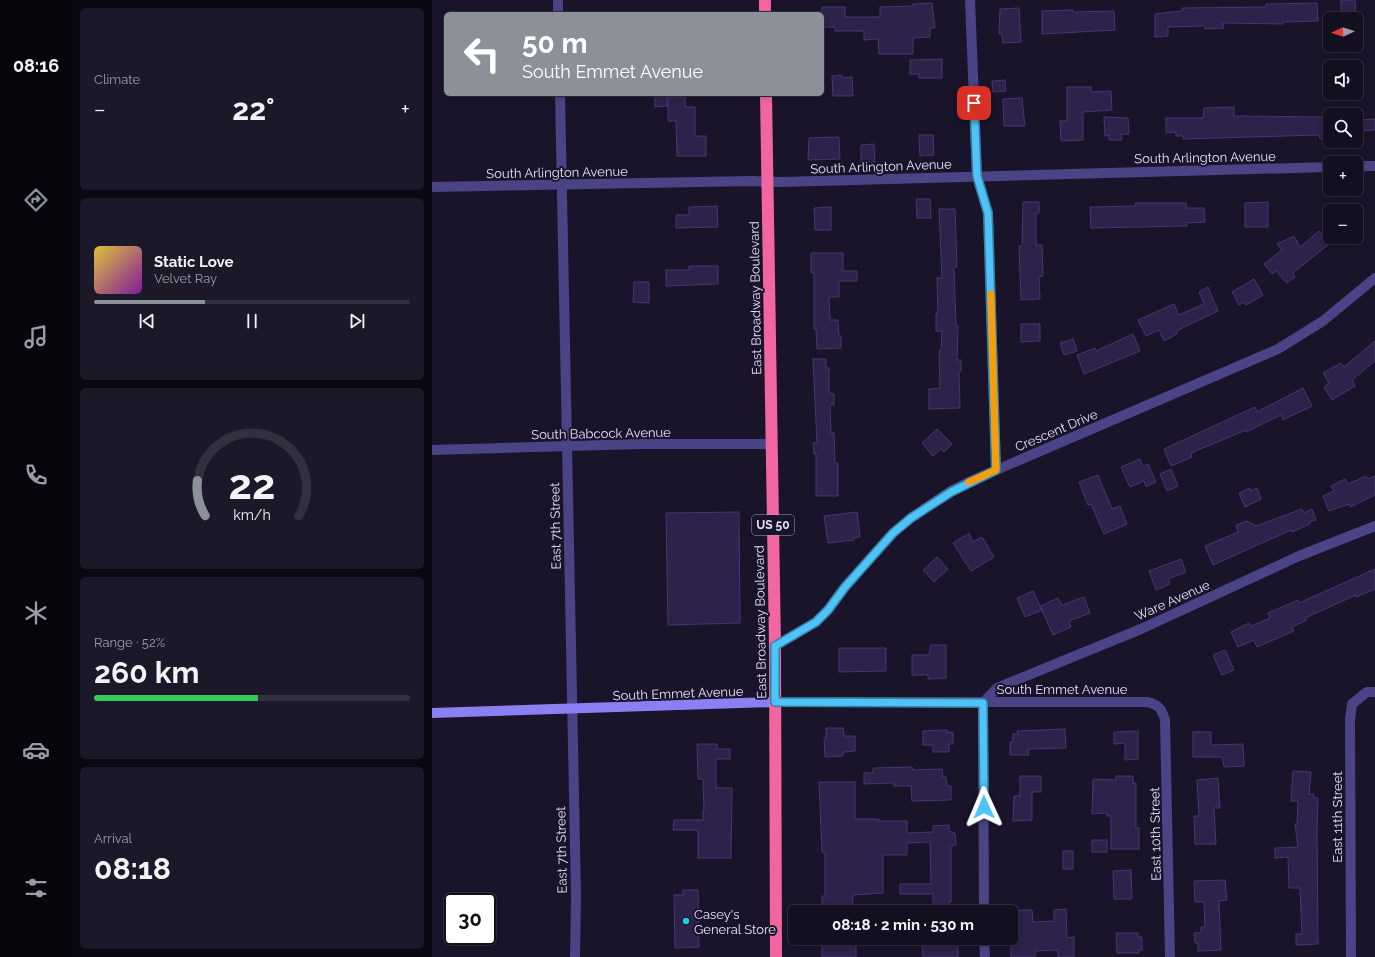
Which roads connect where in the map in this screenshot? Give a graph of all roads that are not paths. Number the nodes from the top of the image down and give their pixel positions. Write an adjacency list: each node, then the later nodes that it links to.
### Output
1 (558, 0): 4 (street)
2 (765, 0): 5 (highway)
3 (970, 0): 11 (street)
4 (558, 12)
5 (765, 12)
6 (560, 96): 13 (street, East 7th Street)
7 (766, 96): 12 (highway, East Broadway Boulevard / US 50)
8 (1363, 166): 9 (street)
9 (1375, 166)
10 (1323, 167): 11 (street, South Arlington Avenue)
11 (977, 176): 12 (street, South Arlington Avenue); 19 (street)
12 (767, 182): 13 (street, South Arlington Avenue); 16 (highway, East Broadway Boulevard / US 50)
13 (562, 185): 14 (street, South Arlington Avenue); 17 (street, East 7th Street)
14 (432, 187)
15 (1375, 278): 19 (street, Crescent Drive)
16 (772, 444): 17 (street, South Babcock Avenue); 21 (highway, East Broadway Boulevard / US 50)
17 (566, 446): 18 (street, South Babcock Avenue); 25 (street, East 7th Street)
18 (432, 450)
19 (996, 470): 21 (street, Crescent Drive)
20 (1375, 526): 24 (street, Ware Avenue)
21 (775, 646): 23 (highway, East Broadway Boulevard / US 50)
22 (1375, 692): 34 (street, East 11th Street)
23 (775, 702): 24 (street, South Emmet Avenue); 25 (street, South Emmet Avenue); 31 (highway, East Broadway Boulevard / US 50)
24 (983, 703): 26 (street, South Emmet Avenue); 28 (street)
25 (572, 710): 27 (street, South Emmet Avenue); 30 (street, East 7th Street)
26 (1162, 710): 33 (street, East 10th Street)
27 (432, 713)
28 (984, 905)
29 (984, 945): 32 (street)
30 (575, 957)
31 (776, 957)
32 (984, 957)
33 (1170, 957)
34 (1351, 957)

